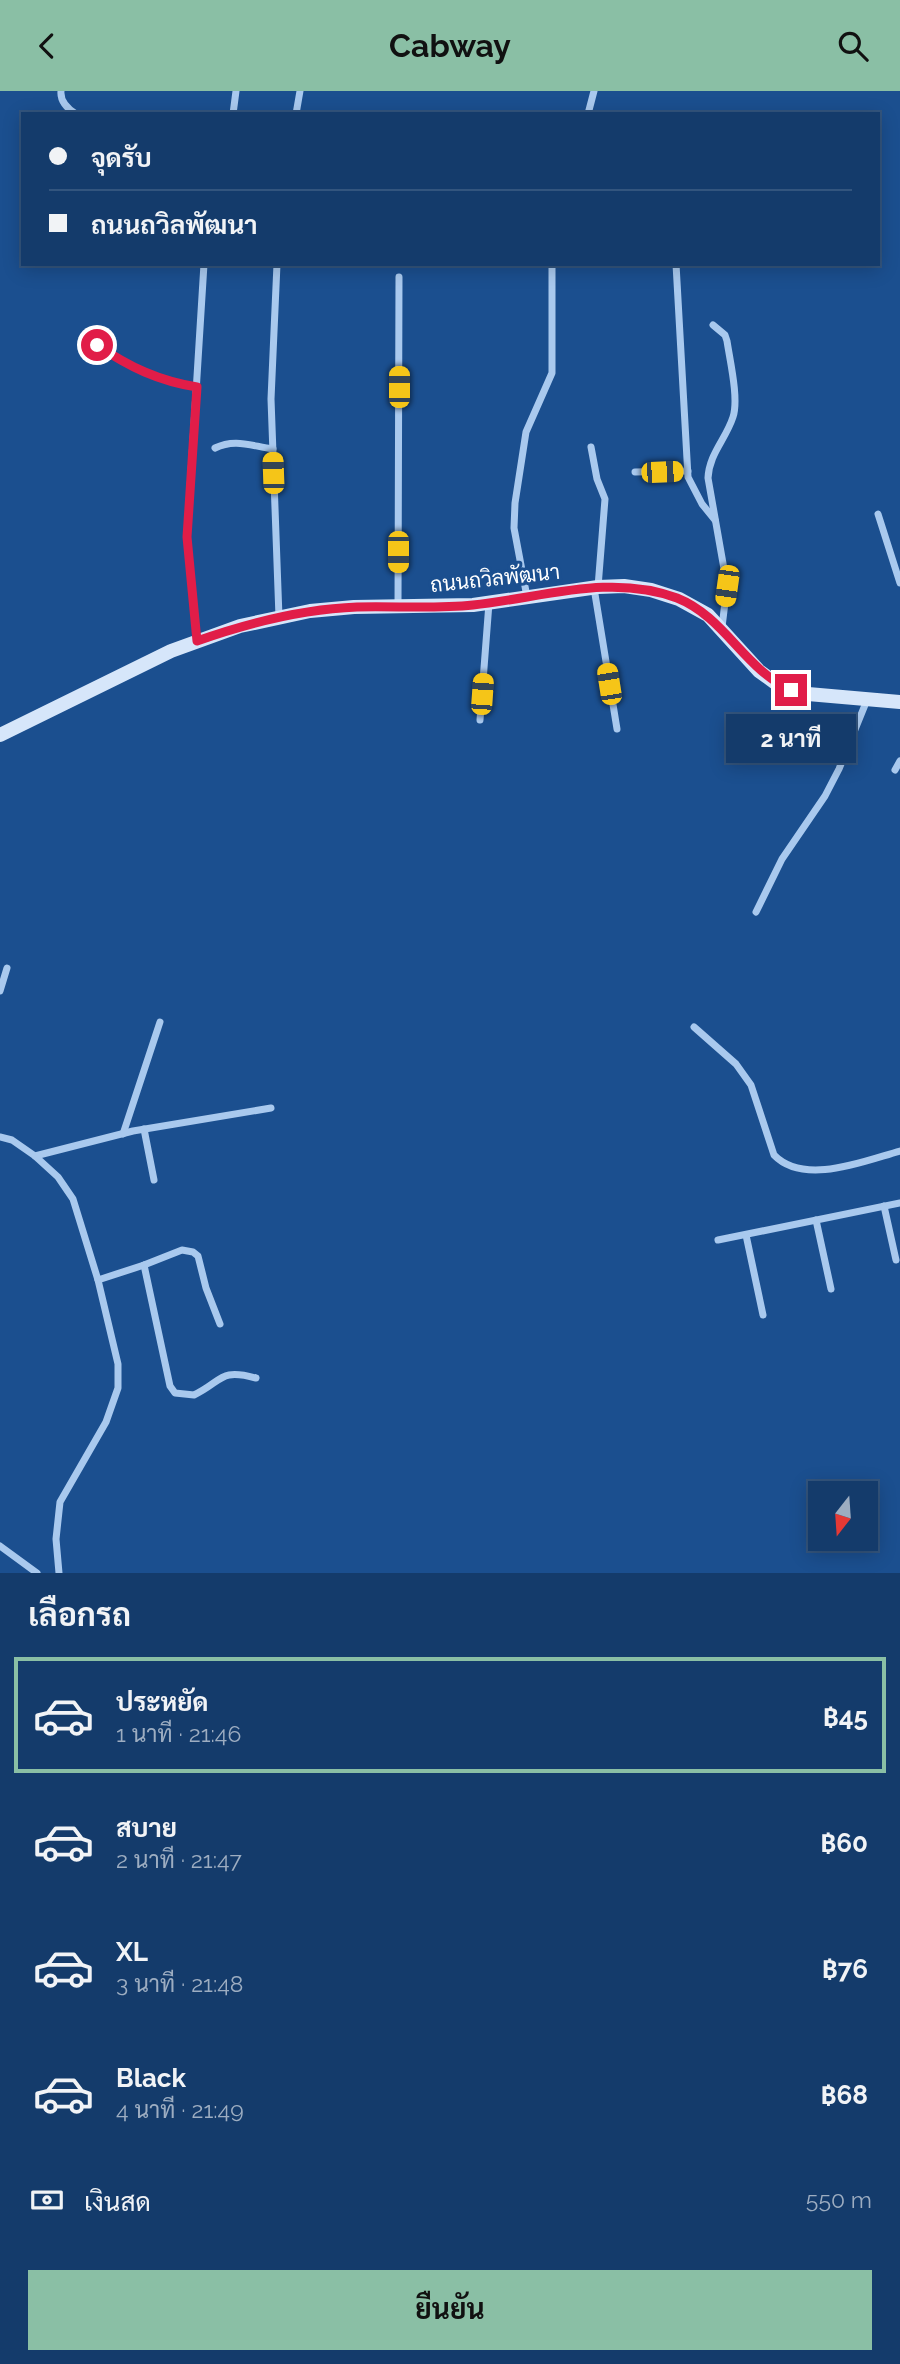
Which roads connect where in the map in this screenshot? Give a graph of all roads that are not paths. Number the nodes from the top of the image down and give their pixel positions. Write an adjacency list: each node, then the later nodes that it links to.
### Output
1 (61, 91): 5 (street)
2 (236, 91): 6 (street)
3 (300, 91): 7 (street)
4 (594, 91): 8 (street)
5 (73, 112)
6 (233, 112)
7 (296, 112)
8 (588, 112)
9 (204, 266): 16 (street)
10 (277, 266): 19 (street)
11 (552, 266): 26 (street)
12 (676, 266): 20 (street)
13 (399, 277): 28 (street)
14 (713, 325): 23 (street)
15 (97, 345): 16 (street)
16 (197, 387): 31 (street)
17 (591, 447): 25 (street)
18 (215, 448): 19 (street)
19 (272, 449): 29 (street)
20 (688, 471): 21 (street); 23 (street)
21 (635, 473)
22 (878, 514): 24 (street)
23 (715, 520): 30 (street)
24 (900, 583)
25 (596, 587): 26 (street, ถนนถวิลพัฒนา); 30 (street, ถนนถวิลพัฒนา); 35 (street)
26 (527, 597): 27 (street, ถนนถวิลพัฒนา)
27 (489, 603): 28 (street, ถนนถวิลพัฒนา); 34 (street)
28 (398, 607): 29 (street, ถนนถวิลพัฒนา)
29 (279, 618): 31 (street, ถนนถวิลพัฒนา)
30 (722, 627): 32 (street, ถนนถวิลพัฒนา)
31 (197, 641): 36 (street, ถนนถวิลพัฒนา)
32 (867, 699): 33 (street, ถนนถวิลพัฒนา); 39 (street)
33 (900, 702)
34 (480, 720)
35 (617, 729)
36 (0, 735)
37 (900, 761): 38 (street)
38 (895, 770)
39 (756, 912)
40 (7, 968): 41 (street)
41 (0, 991)
42 (160, 1022): 46 (street)
43 (694, 1027): 48 (street)
44 (271, 1108): 45 (street)
45 (144, 1129): 46 (street); 50 (street)
46 (123, 1133): 49 (street)
47 (0, 1137): 49 (street)
48 (900, 1151)
49 (36, 1156): 58 (street)
50 (154, 1180)
51 (900, 1203): 52 (street)
52 (884, 1206): 53 (street); 56 (street)
53 (816, 1220): 54 (street); 59 (street)
54 (746, 1235): 55 (street); 60 (street)
55 (718, 1240)
56 (896, 1261)
57 (145, 1265): 58 (street); 61 (street); 62 (street)
58 (98, 1280): 65 (street)
59 (831, 1289)
60 (763, 1315)
61 (220, 1324)
62 (256, 1378)
63 (0, 1546): 64 (street)
64 (37, 1573)
65 (59, 1573)

